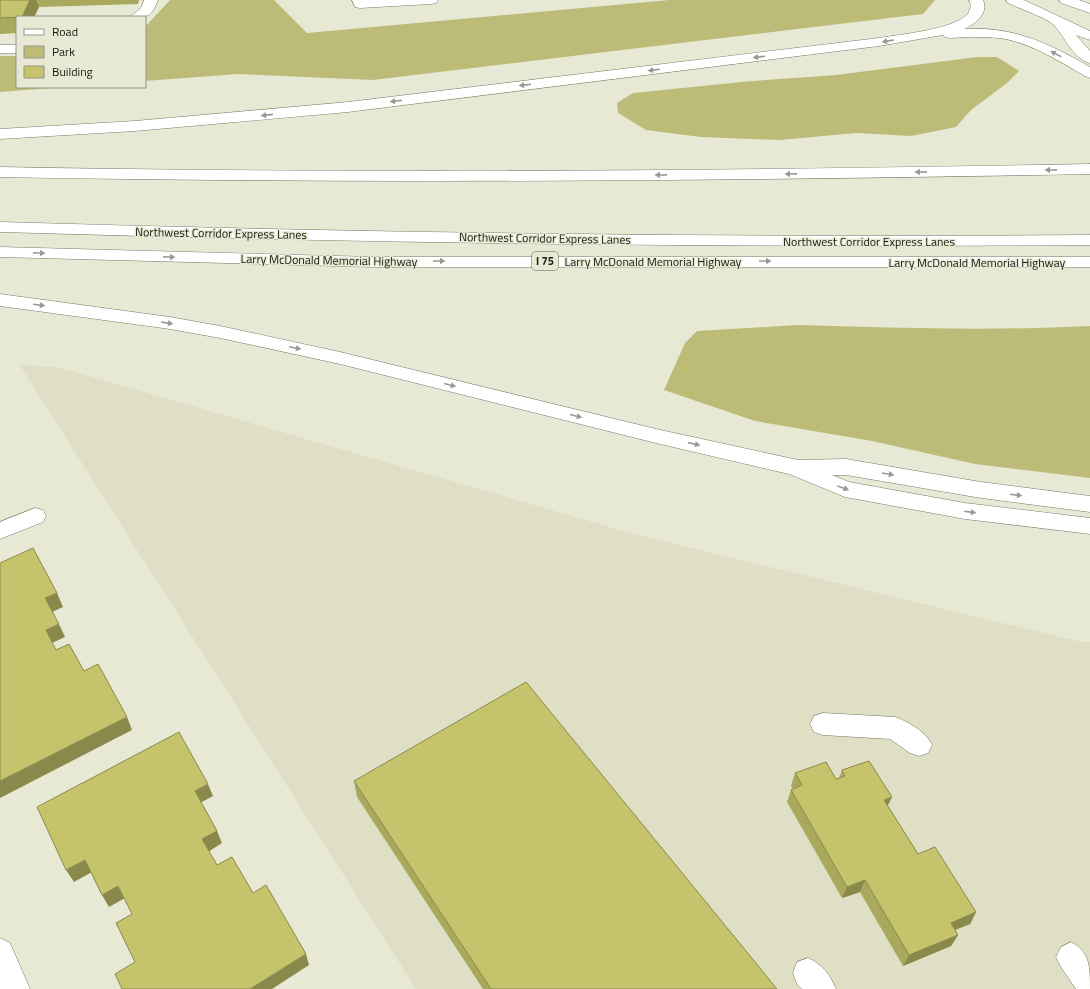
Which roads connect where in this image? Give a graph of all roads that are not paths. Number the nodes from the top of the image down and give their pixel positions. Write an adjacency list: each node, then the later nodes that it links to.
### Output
1 (151, 0): 9 (main road)
2 (360, 0): 3 (main road)
3 (431, 0)
4 (976, 0): 11 (main road)
5 (1013, 0): 10 (main road)
6 (1040, 0): 10 (main road)
7 (1066, 0): 8 (main road)
8 (1090, 9)
9 (138, 16)
10 (1058, 22): 12 (main road); 15 (main road)
11 (917, 36): 16 (main road, one-way to 11); 17 (main road, one-way to 17)
12 (1090, 36)
13 (0, 49): 14 (main road)
14 (16, 49)
15 (1090, 59)
16 (1090, 73)
17 (0, 134)
18 (1090, 169): 19 (main road, one-way to 19)
19 (0, 172)
20 (0, 226): 21 (main road, Northwest Corridor Express Lanes)
21 (1090, 240)
22 (0, 252): 23 (main road, Larry McDonald Memorial Highway / I 75, one-way to 23)
23 (1090, 262)
24 (0, 300): 25 (main road, one-way to 25)
25 (794, 467): 26 (main road, one-way to 26); 28 (main road, one-way to 28)
26 (1090, 504)
27 (35, 516): 29 (main road)
28 (1090, 526)
29 (0, 531)
30 (823, 724): 31 (main road)
31 (919, 745)
32 (0, 952): 35 (main road)
33 (1071, 957): 34 (main road)
34 (1090, 983)
35 (15, 989)

